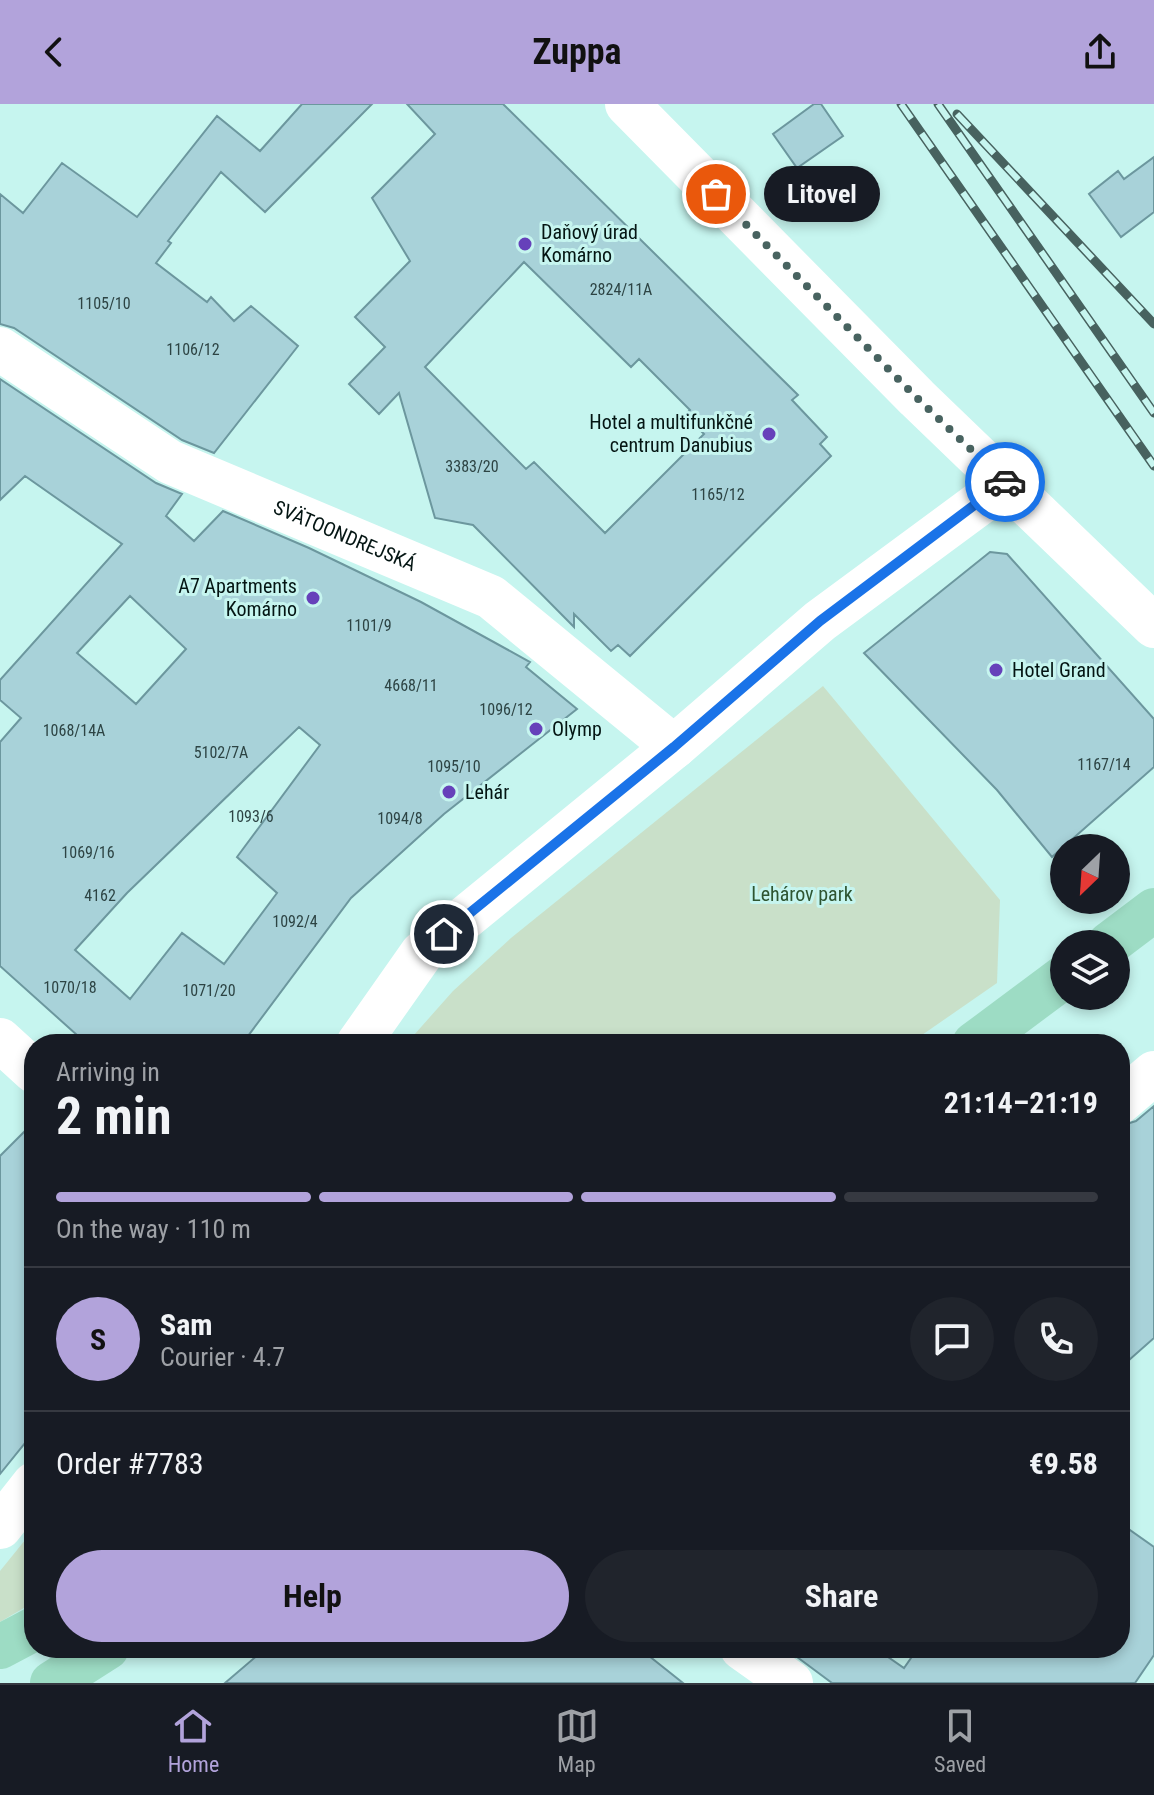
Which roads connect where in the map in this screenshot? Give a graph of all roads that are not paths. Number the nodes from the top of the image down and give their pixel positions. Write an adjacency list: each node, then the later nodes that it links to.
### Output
1 (627, 104): 3 (street)
2 (0, 349): 5 (street, SVÄTOONDREJSKÁ)
3 (1007, 483): 4 (street); 5 (street)
4 (1154, 626)
5 (674, 747): 9 (street)
6 (1154, 910): 7 (main road)
7 (1128, 930)
8 (1050, 987): 10 (main road)
9 (365, 1034)
10 (987, 1034)
11 (0, 1040): 12 (street)
12 (24, 1062)
13 (1154, 1073): 14 (street)
14 (1130, 1093)
15 (24, 1497): 16 (street)
16 (0, 1527)
17 (24, 1634): 18 (main road)
18 (0, 1647)
19 (91, 1658): 21 (main road)
20 (756, 1658): 22 (street)
21 (52, 1683)
22 (791, 1683)

